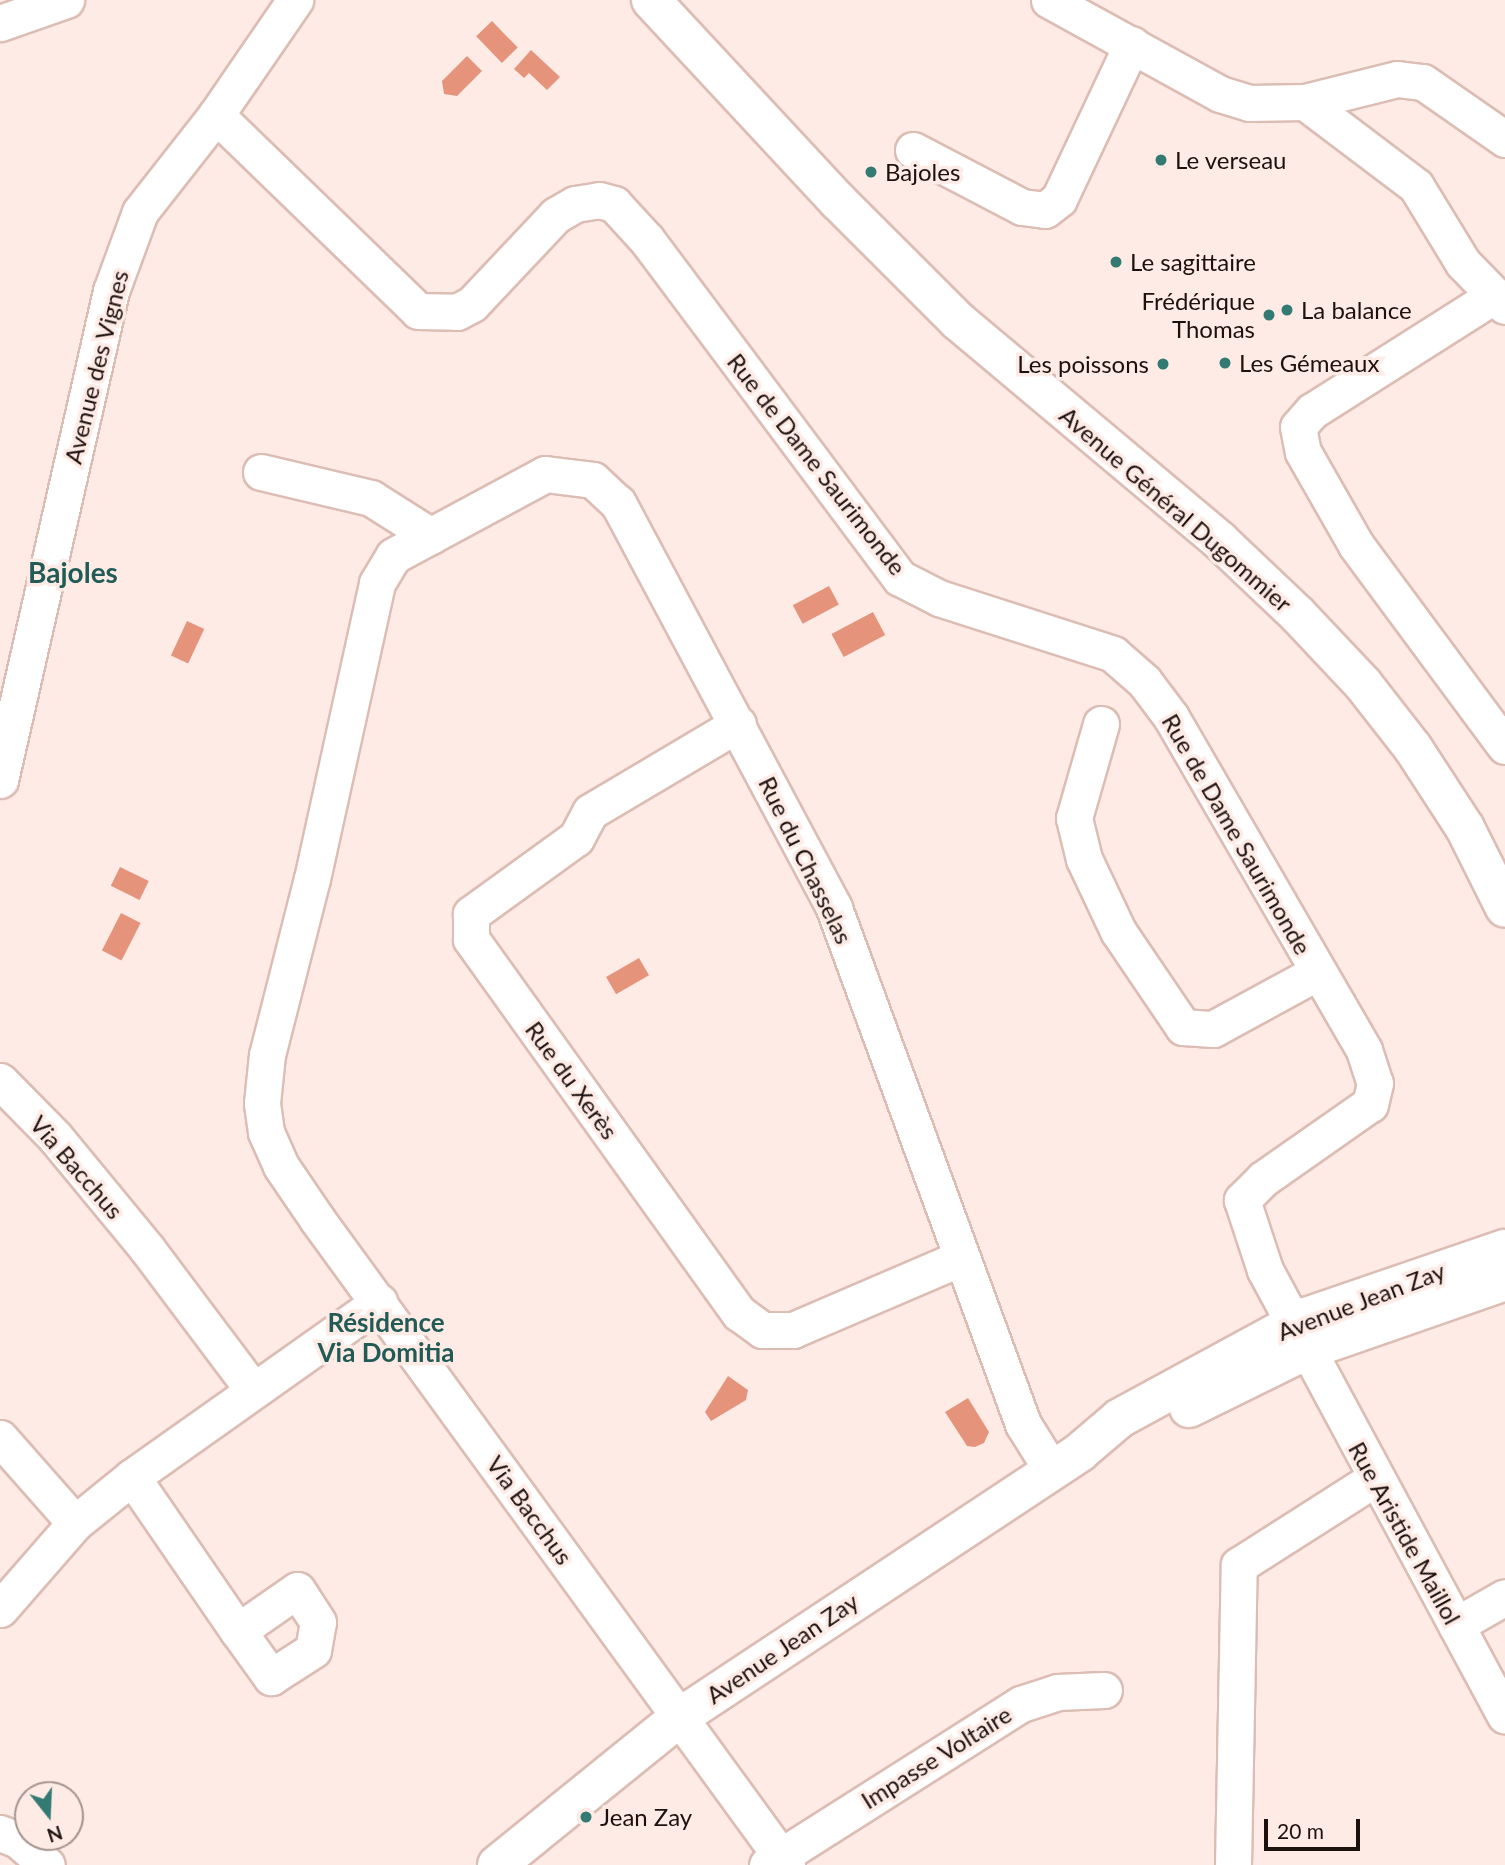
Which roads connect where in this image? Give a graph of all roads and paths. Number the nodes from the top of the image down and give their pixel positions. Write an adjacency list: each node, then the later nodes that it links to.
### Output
1 (65, 0): 6 (street)
2 (295, 0): 9 (street, Avenue des Vignes)
3 (651, 0): 20 (main road, Avenue Général Dugommier)
4 (687, 0): 19 (main road, Avenue Général Dugommier)
5 (1049, 0): 7 (street)
6 (0, 23)
7 (1132, 44): 8 (street); 11 (street)
8 (1305, 102): 10 (street); 12 (street)
9 (216, 115): 18 (street, Avenue des Vignes); 21 (street, Rue de Dame Saurimonde)
10 (1505, 139)
11 (913, 149)
12 (1500, 301): 17 (street)
13 (261, 472): 14 (street)
14 (431, 536): 15 (street, Rue du Chasselas); 23 (street, Rue du Chasselas)
15 (738, 723): 25 (street, Rue du Chasselas); 25 (street, Rue du Xerès)
16 (1101, 724): 21 (street)
17 (1505, 746)
18 (0, 780)
19 (1505, 850)
20 (1505, 908)
21 (1318, 972): 28 (street, Rue de Dame Saurimonde)
22 (0, 1081): 29 (street, Via Bacchus)
23 (317, 1219): 27 (street, Via Bacchus)
24 (1505, 1249): 28 (main road, Avenue Jean Zay)
25 (961, 1258): 31 (street, Rue du Chasselas)
26 (1505, 1281): 28 (main road, Avenue Jean Zay)
27 (379, 1302): 29 (street); 41 (street, Via Bacchus)
28 (1300, 1336): 31 (main road, Avenue Jean Zay); 33 (street, Rue Aristide Maillol)
29 (253, 1390): 32 (street)
30 (0, 1438): 34 (street)
31 (1065, 1460): 41 (main road, Avenue Jean Zay)
32 (132, 1477): 34 (street); 38 (street)
33 (1374, 1479): 37 (street, Rue Aristide Maillol); 46 (street)
34 (75, 1523): 36 (street)
35 (1505, 1597): 37 (street)
36 (0, 1609)
37 (1456, 1625): 40 (street, Rue Aristide Maillol)
38 (238, 1631)
39 (1104, 1690): 43 (street, Impasse Voltaire)
40 (1505, 1716)
41 (680, 1717): 43 (street, Via Bacchus); 45 (main road, Avenue Jean Zay)
42 (0, 1833): 44 (street)
43 (778, 1862)
44 (47, 1865)
45 (497, 1865)
46 (1233, 1865)

